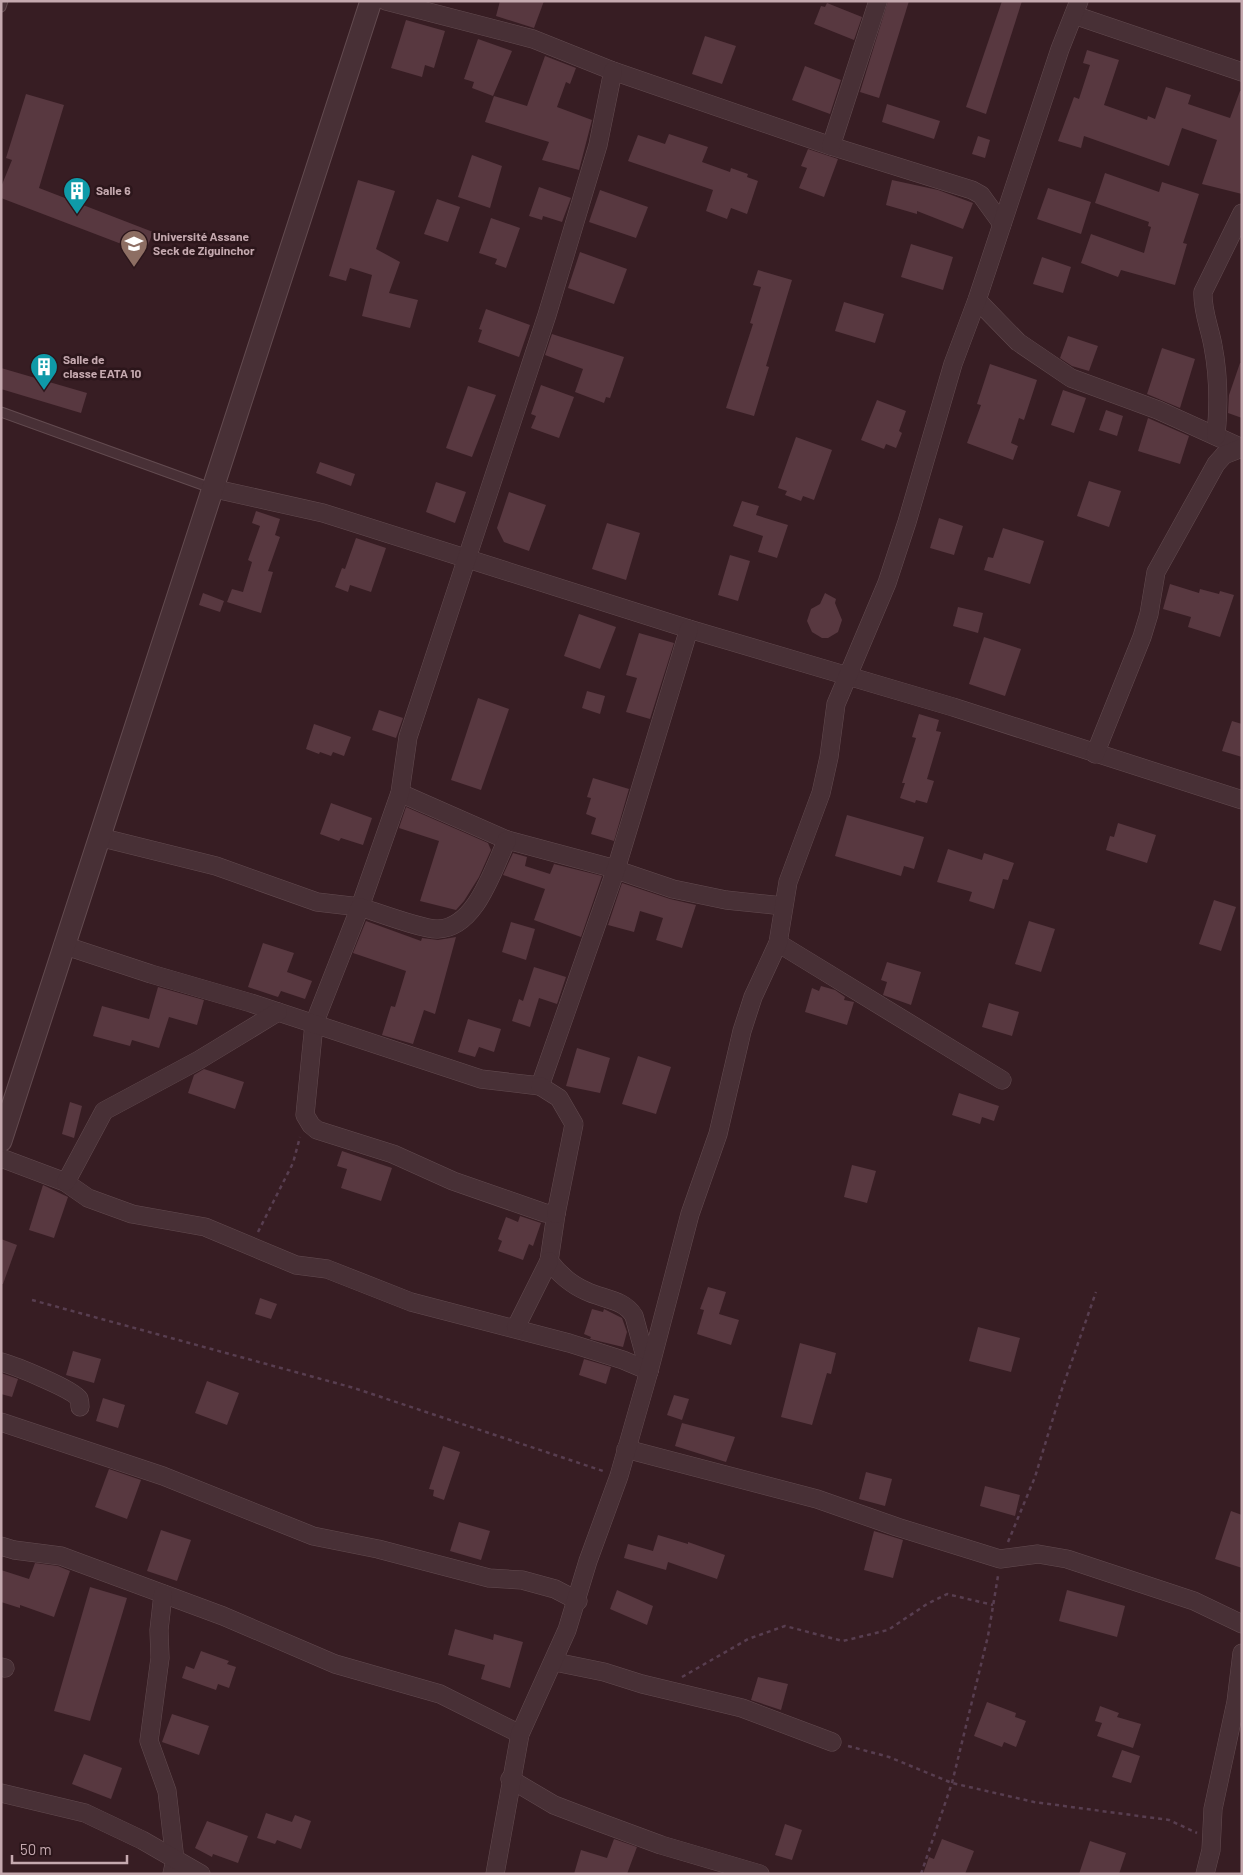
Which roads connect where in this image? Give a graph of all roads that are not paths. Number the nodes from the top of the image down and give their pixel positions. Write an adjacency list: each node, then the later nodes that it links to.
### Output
1 (3, 1): 5 (lane)
2 (371, 1): 16 (street)
3 (386, 1): 7 (street)
4 (878, 1): 9 (street)
5 (1, 7)
6 (1076, 8): 8 (street); 11 (street)
7 (612, 71): 9 (street); 17 (street)
8 (1242, 72)
9 (831, 146): 11 (street)
10 (1242, 213): 14 (street)
11 (1002, 224): 12 (street)
12 (977, 300): 14 (street); 19 (street)
13 (1, 412): 16 (lane)
14 (1216, 436): 15 (street)
15 (1242, 448): 20 (street)
16 (211, 488): 17 (street); 23 (street)
17 (465, 558): 18 (street); 21 (street)
18 (689, 630): 19 (street); 25 (street)
19 (846, 676): 20 (street); 26 (street)
20 (1095, 754): 22 (street)
21 (400, 793): 24 (street); 27 (street)
22 (1242, 800)
23 (100, 837): 27 (street); 29 (street)
24 (507, 840): 25 (street); 27 (street)
25 (616, 869): 26 (street); 33 (street)
26 (784, 906): 28 (street)
27 (360, 907): 31 (street)
28 (778, 943): 32 (street); 41 (street)
29 (63, 945): 30 (street); 34 (street)
30 (278, 1012): 31 (street); 36 (street)
31 (314, 1024): 33 (street); 37 (street)
32 (1002, 1080)
33 (540, 1086): 37 (street)
34 (1, 1141)
35 (1, 1158): 36 (street)
36 (66, 1182): 39 (street)
37 (556, 1214): 38 (street)
38 (549, 1261): 39 (street); 41 (street)
39 (516, 1327): 41 (street)
40 (1, 1362): 42 (street)
41 (649, 1371): 44 (street)
42 (80, 1407)
43 (1, 1422): 47 (street)
44 (626, 1449): 47 (street); 48 (street)
45 (1, 1546): 46 (street)
46 (163, 1594): 51 (street); 55 (street)
47 (578, 1601): 50 (street)
48 (1242, 1624)
49 (1242, 1653): 59 (street)
50 (555, 1662): 51 (street); 52 (street)
51 (520, 1734): 53 (street)
52 (832, 1742)
53 (510, 1780): 57 (street); 58 (street)
54 (1, 1793): 55 (street)
55 (174, 1867): 56 (street)
56 (201, 1874)
57 (495, 1874)
58 (760, 1874)
59 (1206, 1874)

